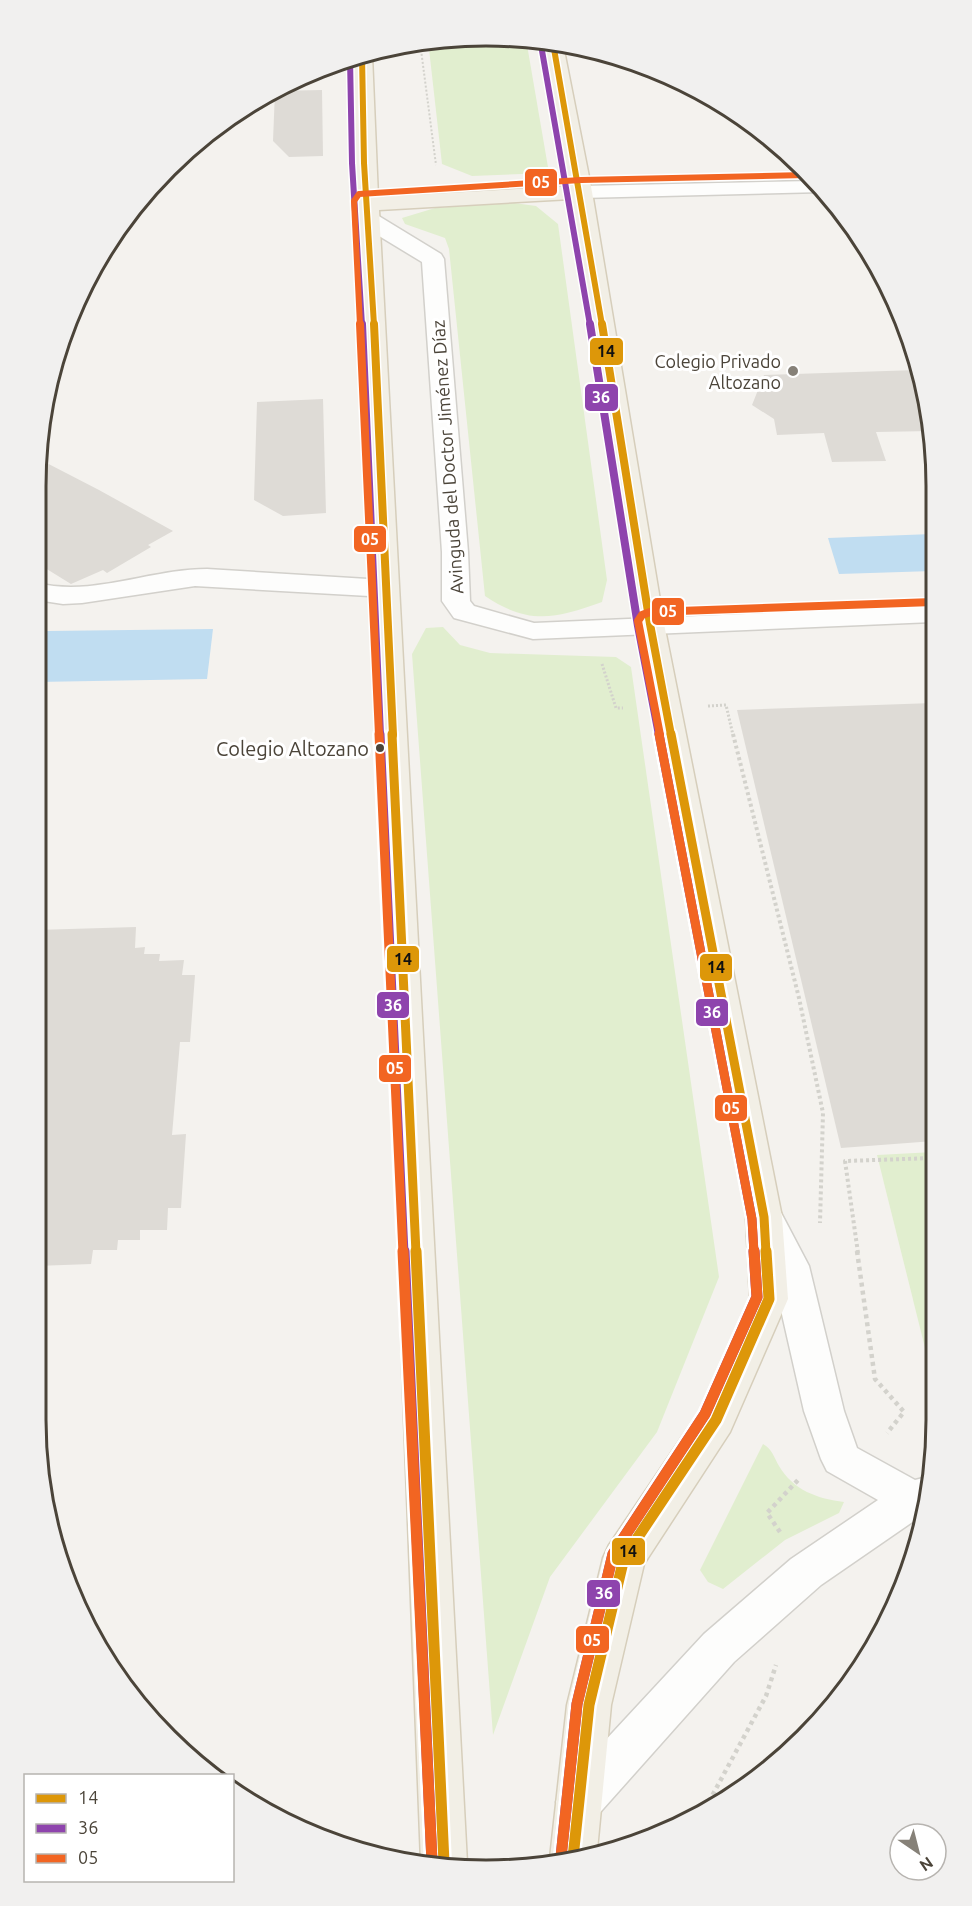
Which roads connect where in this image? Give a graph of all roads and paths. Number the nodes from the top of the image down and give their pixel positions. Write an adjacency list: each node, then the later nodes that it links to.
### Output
1 (421, 51): 6 (path)
2 (555, 52): 5 (main road)
3 (362, 64): 7 (main road)
4 (808, 187): 5 (street)
5 (581, 192): 6 (main road); 11 (main road)
6 (476, 199): 7 (main road)
7 (367, 212): 8 (main road); 12 (street, Avinguda del Doctor Jiménez Díaz)
8 (384, 588): 9 (street); 22 (main road)
9 (46, 595)
10 (926, 614): 11 (street, Avinguda del Doctor Jiménez Díaz)
11 (650, 624): 12 (street, Avinguda del Doctor Jiménez Díaz); 13 (main road)
12 (591, 628): 13 (path)
13 (668, 708): 15 (main road); 16 (path)
14 (926, 1158): 17 (path)
15 (765, 1217): 17 (street); 20 (main road)
16 (819, 1234)
17 (858, 1469): 18 (street)
18 (919, 1495)
19 (919, 1497): 20 (street)
20 (579, 1802): 21 (main road)
21 (574, 1851)
22 (444, 1858)

